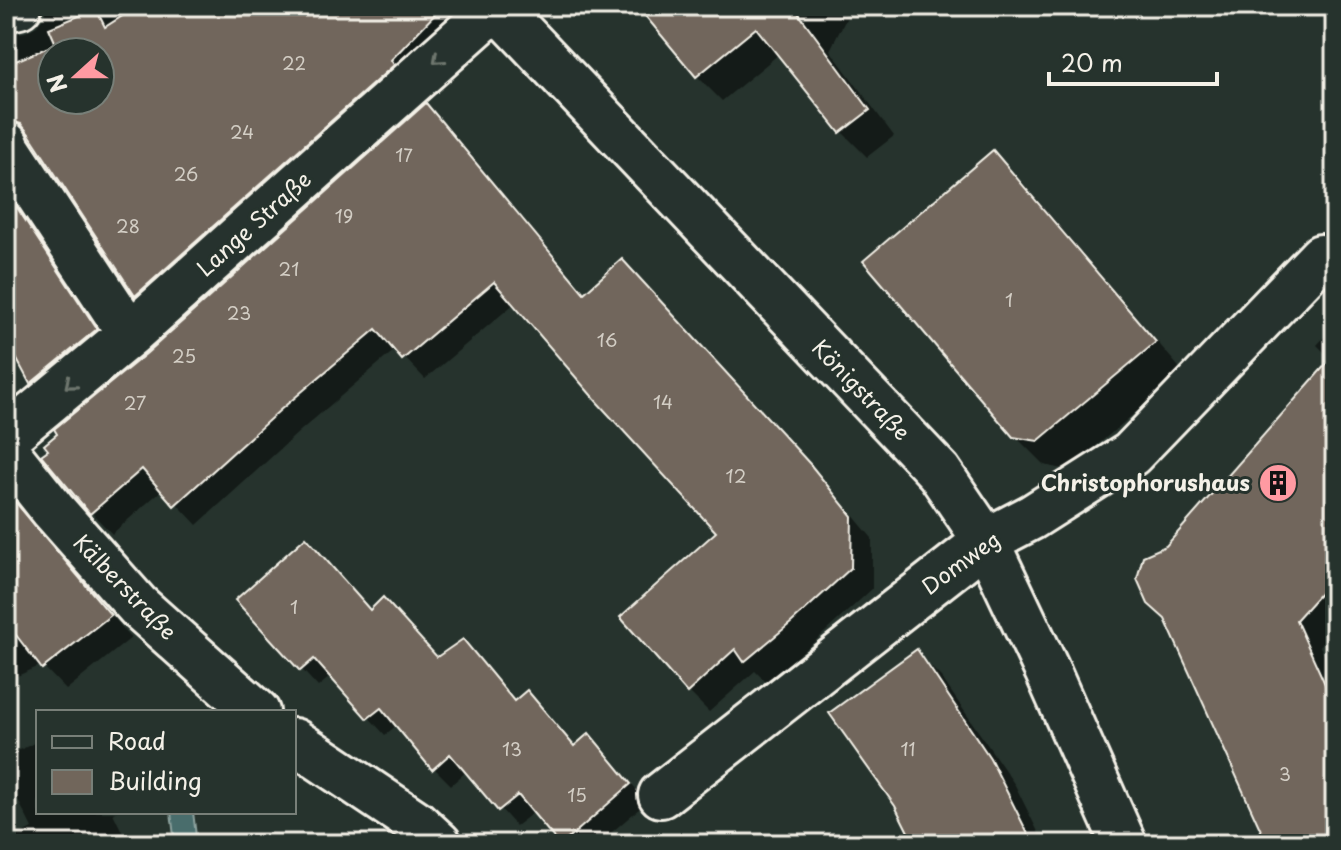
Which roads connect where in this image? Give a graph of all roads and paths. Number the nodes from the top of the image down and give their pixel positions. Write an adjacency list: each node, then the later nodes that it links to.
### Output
1 (19, 6): 3 (street)
2 (497, 6): 6 (street, Lange Straße, one-way to 6); 9 (street, Königstraße)
3 (6, 9)
4 (6, 144): 6 (street)
5 (1321, 257): 9 (street, Domweg)
6 (130, 334): 7 (street, Lange Straße, one-way to 7)
7 (6, 437)
8 (6, 451): 10 (street, Kälberstraße)
9 (986, 541): 12 (street, Domweg); 14 (street, Königstraße)
10 (255, 710)
11 (296, 742): 13 (street)
12 (661, 795)
13 (439, 844)
14 (1124, 844)

